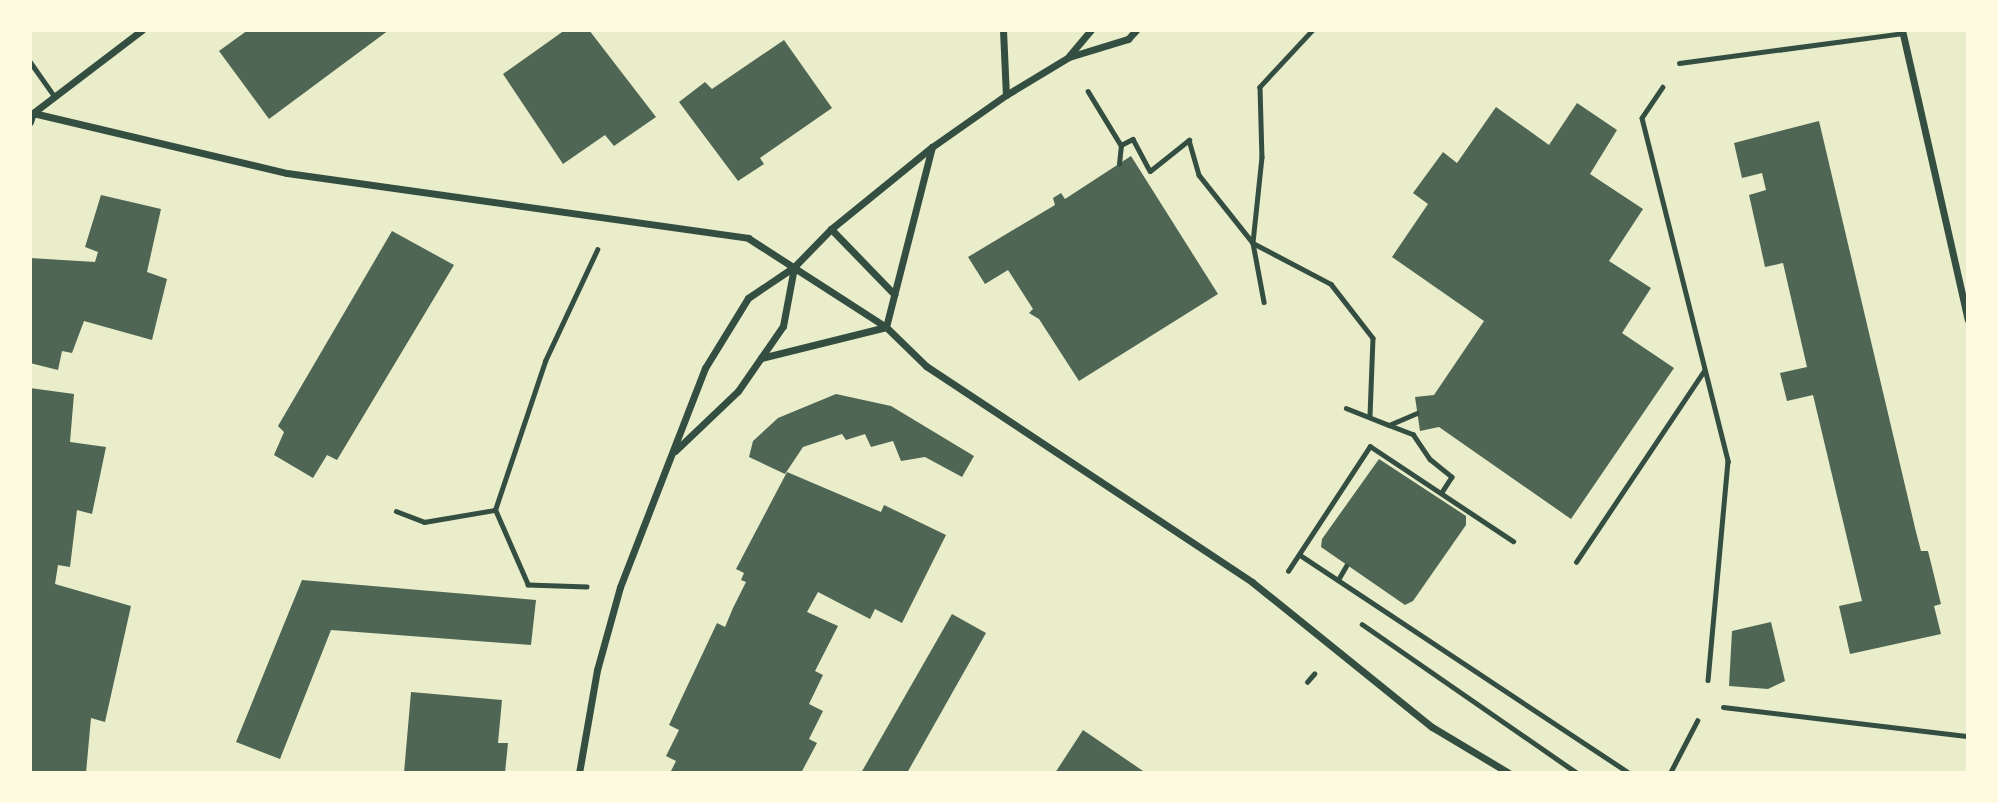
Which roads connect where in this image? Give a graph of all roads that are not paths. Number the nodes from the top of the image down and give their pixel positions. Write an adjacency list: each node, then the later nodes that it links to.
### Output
1 (142, 30): 10 (street)
2 (1003, 30): 9 (street)
3 (1091, 30): 6 (street)
4 (1136, 30): 6 (street)
5 (1902, 32): 8 (lane); 17 (street)
6 (1069, 57): 9 (street)
7 (30, 62): 10 (lane)
8 (1679, 63)
9 (1006, 95): 13 (street)
10 (54, 96): 11 (street)
11 (33, 113): 12 (street); 15 (street)
12 (30, 122)
13 (932, 147): 14 (street); 16 (street)
14 (831, 229): 15 (street); 16 (street)
15 (794, 267): 18 (street); 19 (street); 20 (street)
16 (894, 294): 18 (street)
17 (1968, 320)
18 (886, 327): 19 (street); 24 (street)
19 (761, 358): 20 (street)
20 (672, 454): 23 (street)
21 (1723, 707): 22 (lane)
22 (1968, 736)
23 (579, 773)
24 (1509, 773)

